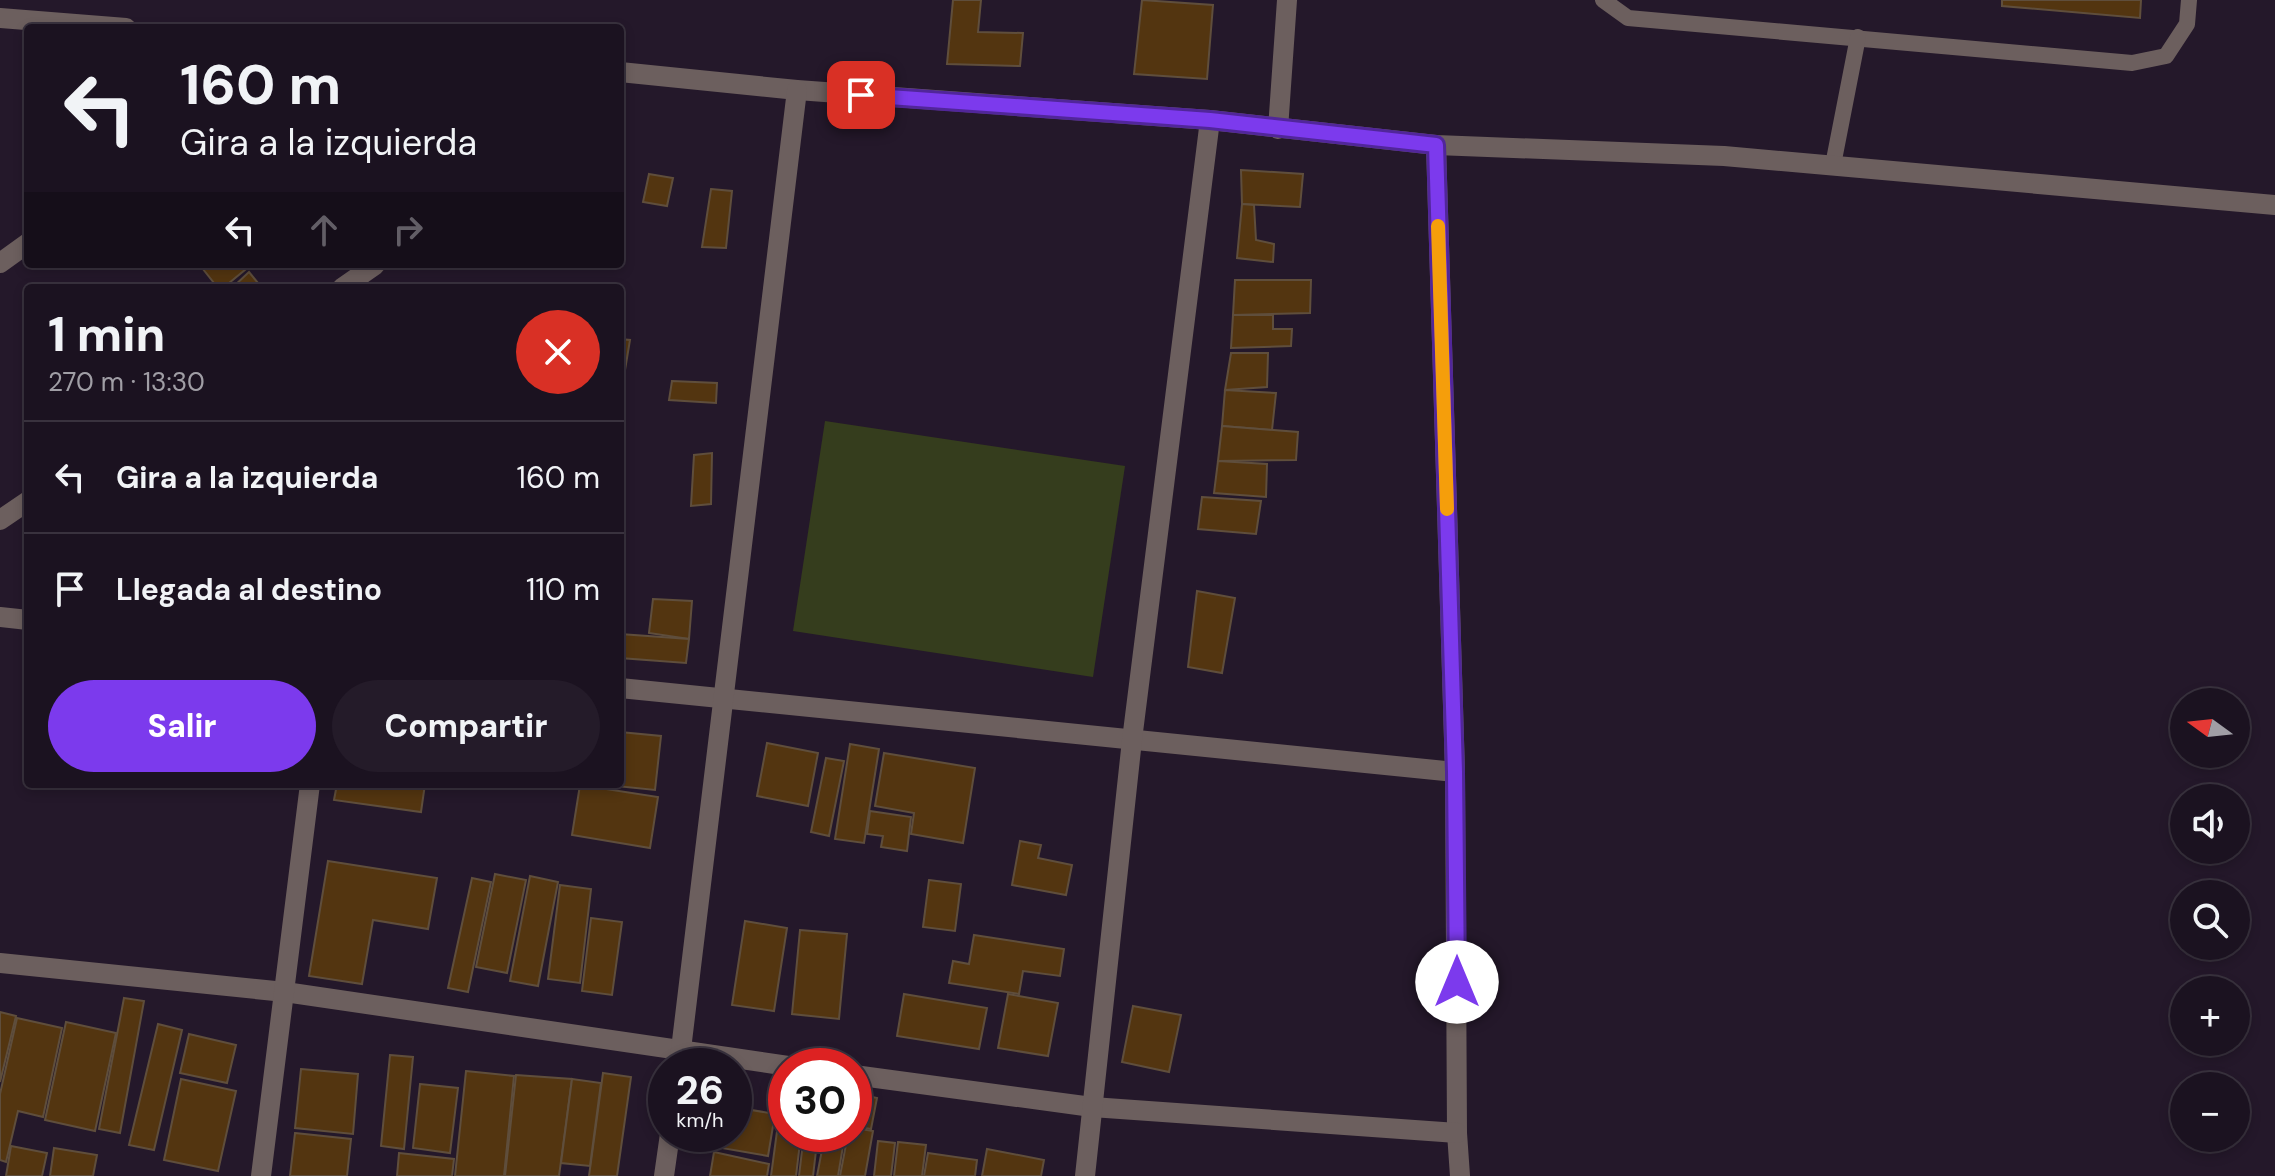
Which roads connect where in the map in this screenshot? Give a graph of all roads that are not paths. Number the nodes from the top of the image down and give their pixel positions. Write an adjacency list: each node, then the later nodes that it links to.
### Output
1 (1287, 0): 10 (street)
2 (1603, 0): 6 (lane)
3 (2189, 0): 6 (lane)
4 (0, 18): 5 (street)
5 (76, 24)
6 (1858, 37): 12 (lane)
7 (624, 72): 8 (street)
8 (797, 90): 9 (street); 23 (street)
9 (1210, 120): 10 (street); 24 (street)
10 (1278, 129): 11 (street)
11 (1436, 145): 12 (street); 25 (street)
12 (1833, 165): 13 (street)
13 (2275, 205)
14 (24, 246): 15 (street)
15 (0, 263)
16 (371, 268): 17 (street)
17 (348, 284)
18 (24, 504): 19 (street)
19 (0, 520)
20 (0, 617): 21 (street)
21 (24, 620)
22 (624, 688): 23 (street)
23 (724, 700): 24 (street); 29 (street)
24 (1132, 740): 25 (street); 32 (street)
25 (1455, 772): 33 (street)
26 (310, 788): 28 (street)
27 (0, 963): 28 (street)
28 (285, 992): 30 (street); 35 (street)
29 (681, 1048)
30 (648, 1054)
31 (872, 1077): 32 (street)
32 (1092, 1107): 33 (street); 37 (street)
33 (1457, 1133): 38 (street)
34 (667, 1152): 36 (street)
35 (261, 1176)
36 (664, 1176)
37 (1085, 1176)
38 (1460, 1176)

